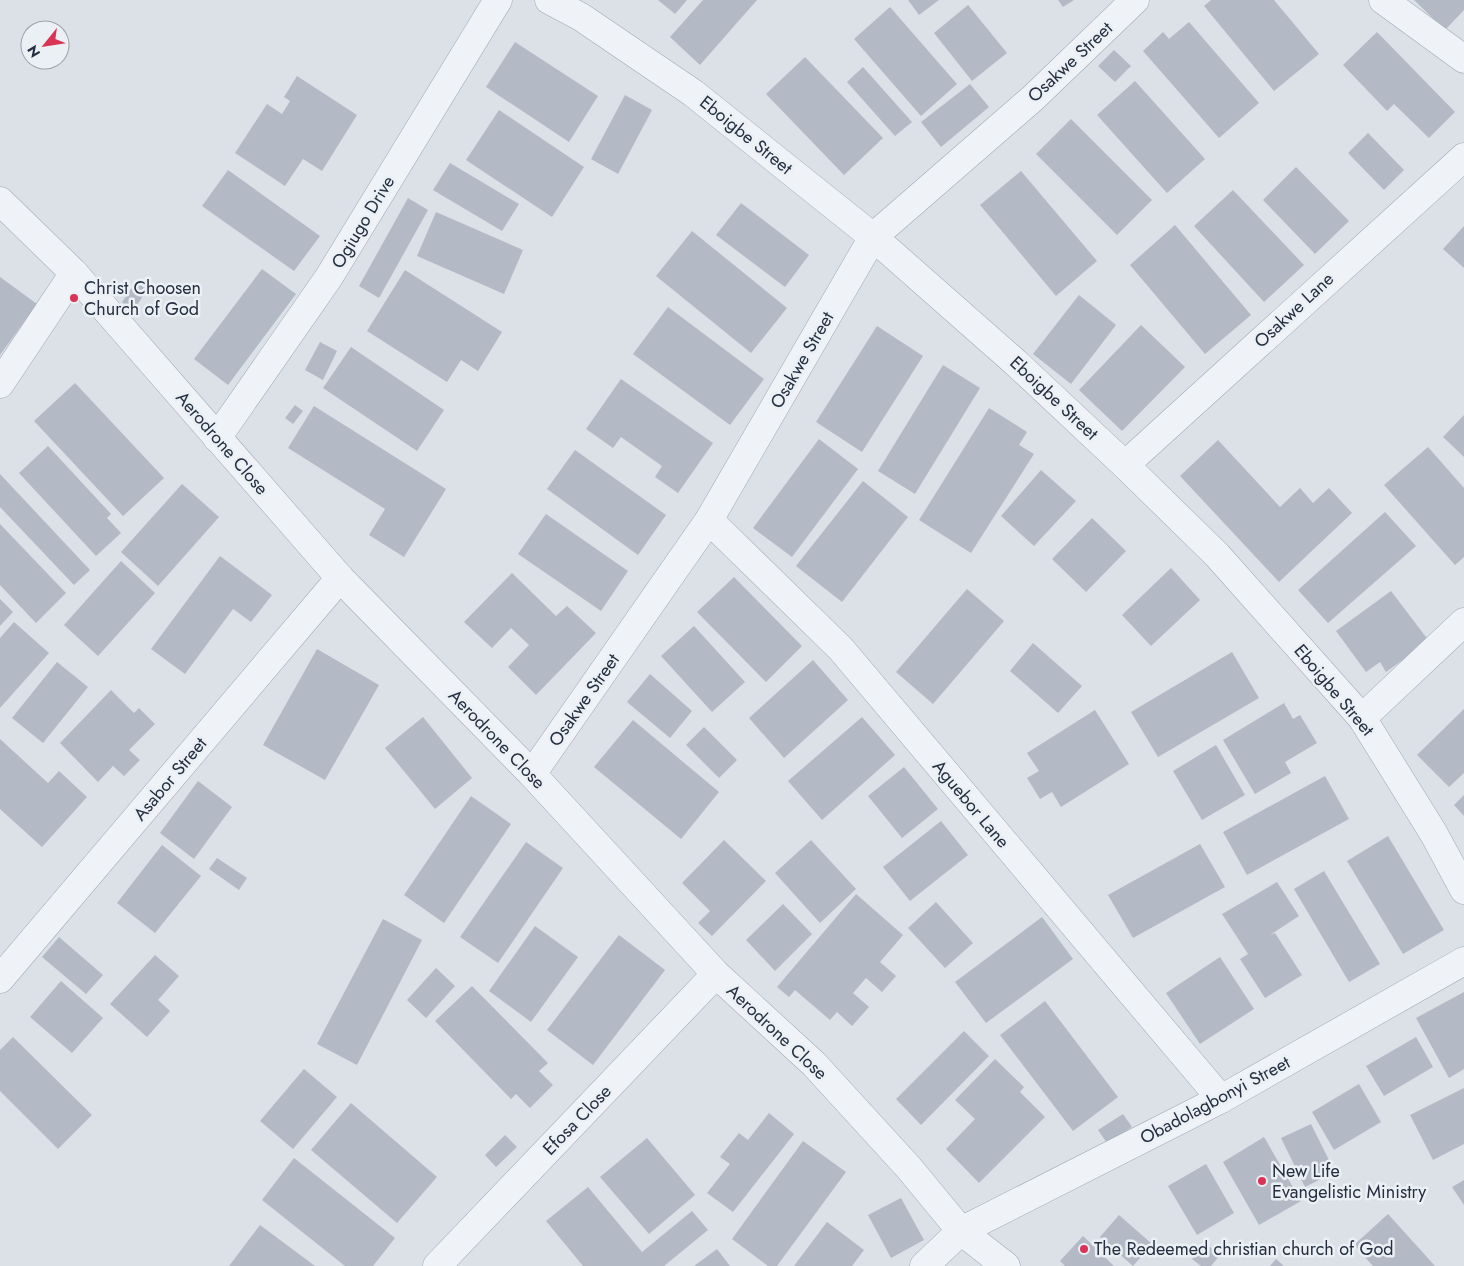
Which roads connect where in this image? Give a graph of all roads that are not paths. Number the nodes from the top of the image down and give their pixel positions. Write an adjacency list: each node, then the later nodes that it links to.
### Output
1 (498, 0): 11 (street, Ogiugo Drive)
2 (549, 0): 8 (street, Eboigbe Street)
3 (1135, 0): 8 (street, Osakwe Street)
4 (1383, 0): 5 (street)
5 (1464, 58)
6 (1464, 157): 12 (street, Osakwe Lane)
7 (0, 201): 9 (street, Aerodrone Close)
8 (873, 237): 12 (street, Eboigbe Street); 13 (street, Osakwe Street)
9 (74, 273): 10 (street); 11 (street, Aerodrone Close)
10 (0, 384)
11 (218, 438): 14 (street, Aerodrone Close)
12 (1125, 465): 16 (street, Eboigbe Street)
13 (709, 520): 17 (street, Osakwe Street); 22 (street, Aguebor Lane)
14 (340, 578): 17 (street, Aerodrone Close); 21 (street, Asabor Street)
15 (1464, 622): 16 (street)
16 (1362, 718): 18 (street, Eboigbe Street)
17 (532, 774): 20 (street, Aerodrone Close)
18 (1464, 890)
19 (1464, 962): 22 (street, Obadolagbonyi Street)
20 (716, 974): 23 (street, Aerodrone Close); 24 (street, Efosa Close)
21 (0, 979)
22 (1221, 1099): 23 (street, Obadolagbonyi Street)
23 (961, 1231): 25 (street, Obadolagbonyi Street); 26 (street, Aerodrone Close)
24 (437, 1266)
25 (924, 1266)
26 (1006, 1266)

